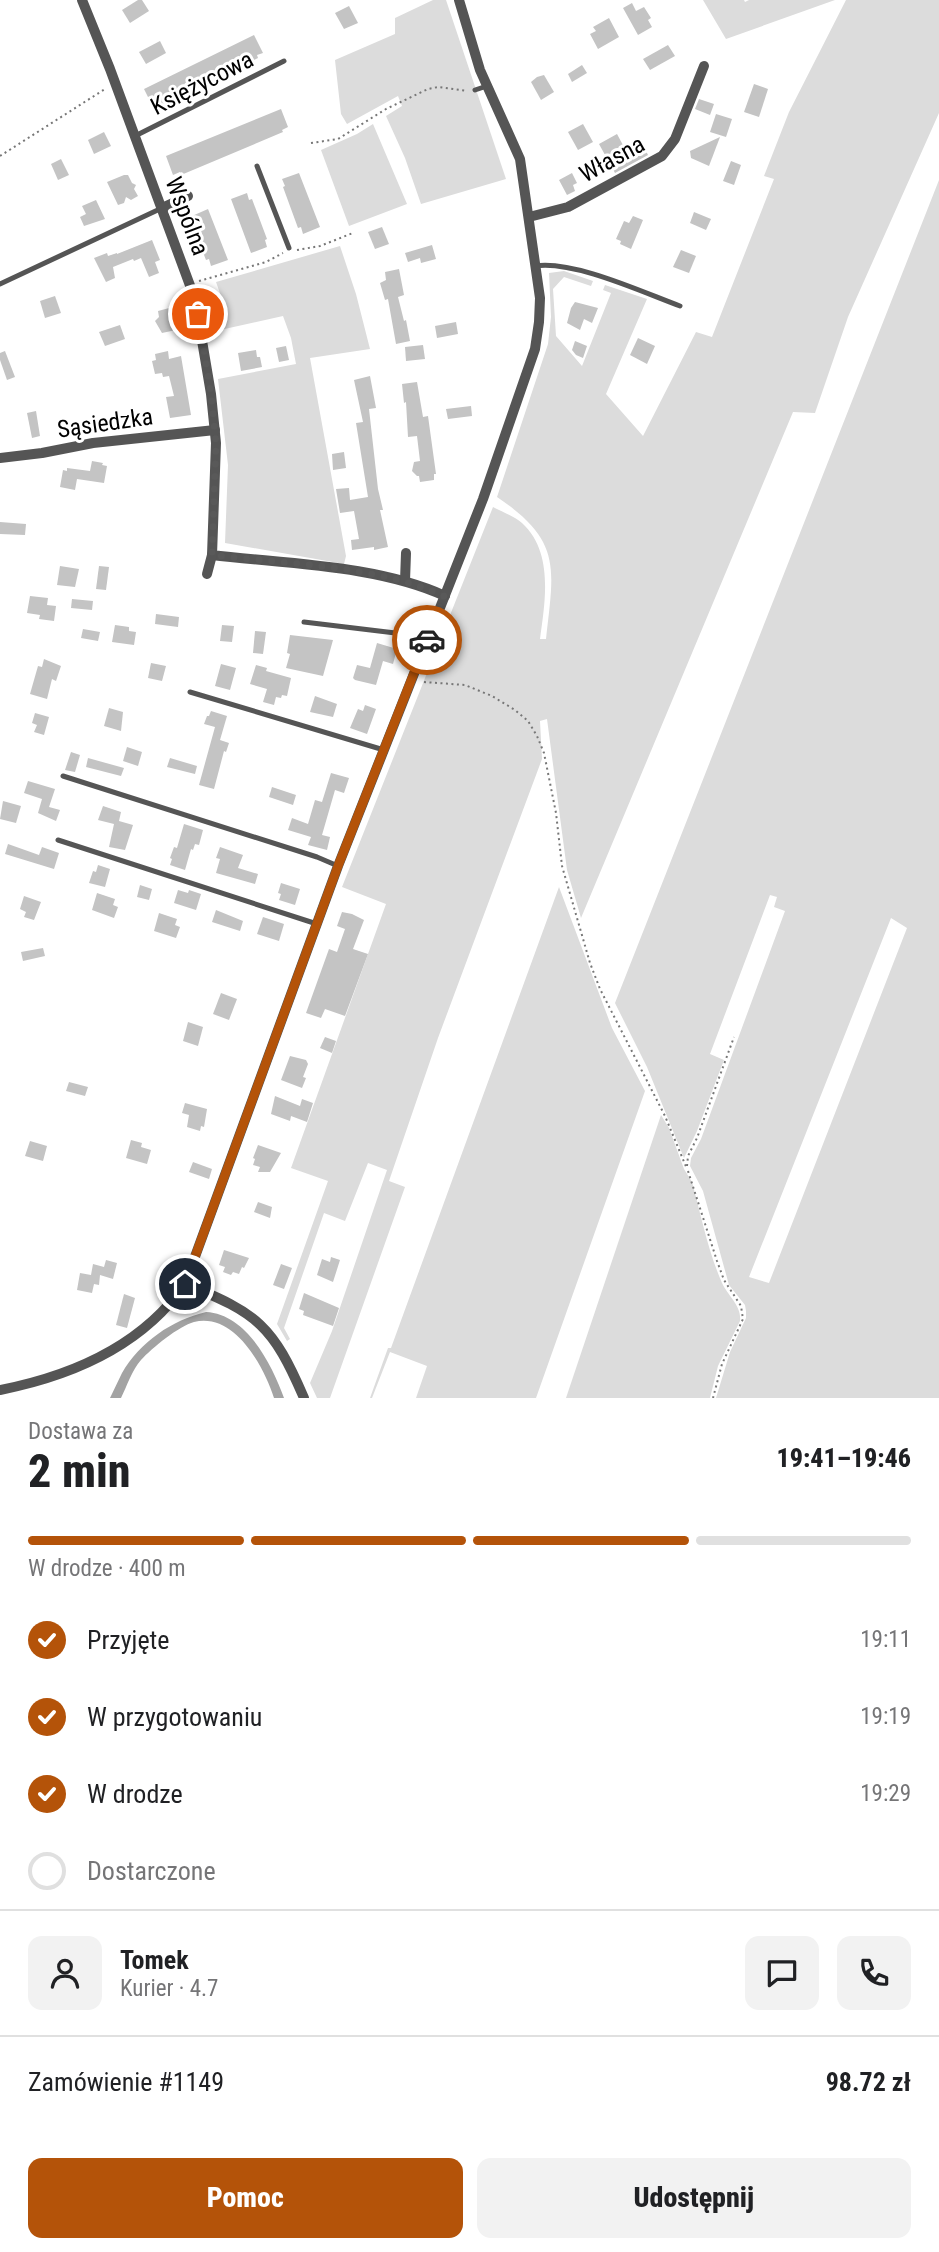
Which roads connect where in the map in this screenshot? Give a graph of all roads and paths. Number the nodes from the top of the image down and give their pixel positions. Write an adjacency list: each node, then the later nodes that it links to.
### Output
1 (82, 0): 5 (street, Wspólna)
2 (459, 0): 6 (street)
3 (284, 61): 8 (lane, Księżycowa)
4 (704, 66): 14 (street, Własna)
5 (116, 84): 8 (street, Wspólna); 10 (path)
6 (487, 86): 7 (lane); 14 (street)
7 (475, 90): 9 (path)
8 (135, 136): 13 (street, Wspólna)
9 (311, 143)
10 (0, 156)
11 (257, 166): 16 (lane)
12 (188, 196): 13 (street)
13 (162, 208): 18 (lane); 19 (street, Wspólna)
14 (528, 217): 17 (street)
15 (353, 233): 16 (path)
16 (289, 248): 19 (path)
17 (535, 266): 20 (lane); 27 (street)
18 (0, 284)
19 (190, 284): 21 (street, Wspólna)
20 (680, 306)
21 (215, 429): 22 (street, Sąsiedzka); 24 (street, Wspólna)
22 (0, 458)
23 (406, 553): 26 (street)
24 (212, 555): 25 (street, Wspólna); 26 (street)
25 (207, 574)
26 (405, 581): 27 (street)
27 (444, 596): 29 (street)
28 (304, 622): 29 (lane)
29 (427, 640): 30 (street)
30 (412, 678): 32 (street); 38 (path)
31 (190, 692): 32 (lane)
32 (384, 751): 35 (street)
33 (63, 776): 35 (lane)
34 (58, 840): 36 (lane)
35 (338, 866): 36 (street)
36 (317, 924): 39 (street)
37 (734, 1037): 38 (path)
38 (687, 1169): 42 (path)
39 (185, 1284): 40 (street); 41 (street)
40 (0, 1390)
41 (304, 1398)
42 (713, 1398)

